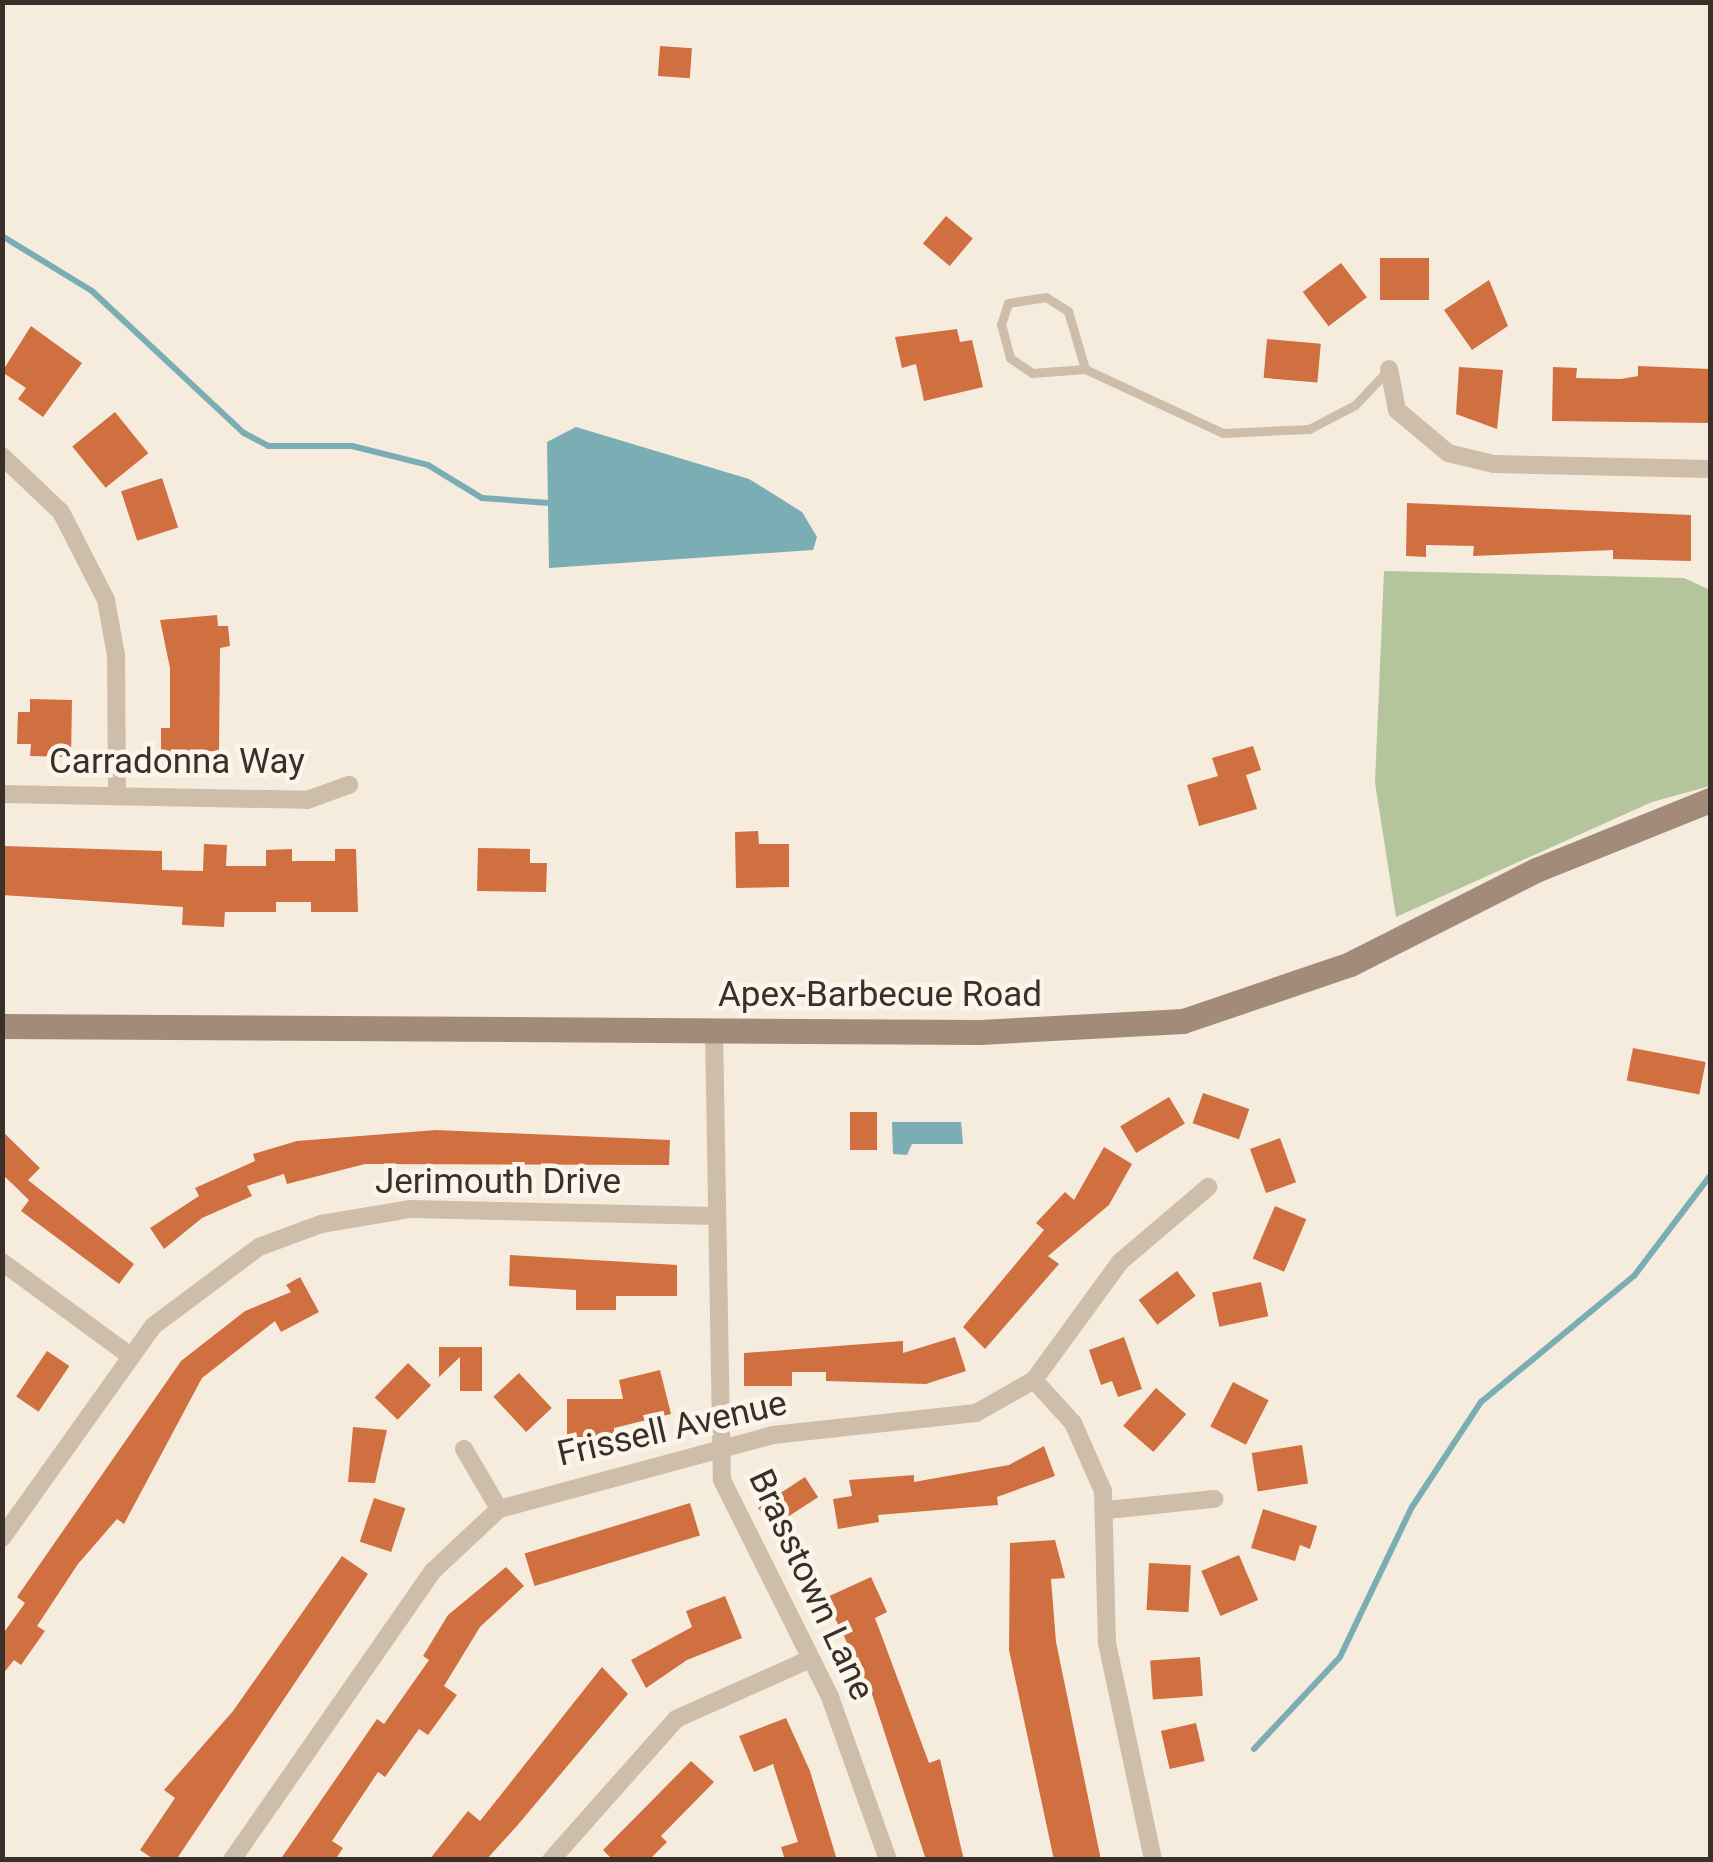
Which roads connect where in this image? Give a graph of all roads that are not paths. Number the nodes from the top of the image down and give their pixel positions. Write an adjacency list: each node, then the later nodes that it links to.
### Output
1 (1389, 369): 2 (lane); 4 (street)
2 (1085, 370): 2 (lane)
3 (2, 456): 7 (street)
4 (1710, 469)
5 (349, 785): 7 (street, Carradonna Way)
6 (2, 794): 7 (street, Carradonna Way)
7 (117, 796)
8 (1710, 800): 10 (street, Apex-Barbecue Road)
9 (2, 1026): 10 (street, Apex-Barbecue Road)
10 (714, 1030): 12 (street, Brasstown Lane)
11 (1208, 1187): 15 (street, Frissell Avenue)
12 (716, 1216): 14 (street, Jerimouth Drive); 17 (street, Brasstown Lane)
13 (2, 1262): 14 (street)
14 (129, 1355): 21 (street, Jerimouth Drive)
15 (1034, 1380): 17 (street, Frissell Avenue); 20 (street)
16 (464, 1448): 19 (street)
17 (719, 1448): 19 (street, Frissell Avenue); 22 (street, Brasstown Lane)
18 (1214, 1499): 20 (street)
19 (498, 1508): 23 (street, Frissell Avenue)
20 (1106, 1510): 26 (street)
21 (2, 1538)
22 (810, 1660): 24 (street); 25 (street, Brasstown Lane)
23 (232, 1860)
24 (552, 1860)
25 (888, 1860)
26 (1152, 1860)

